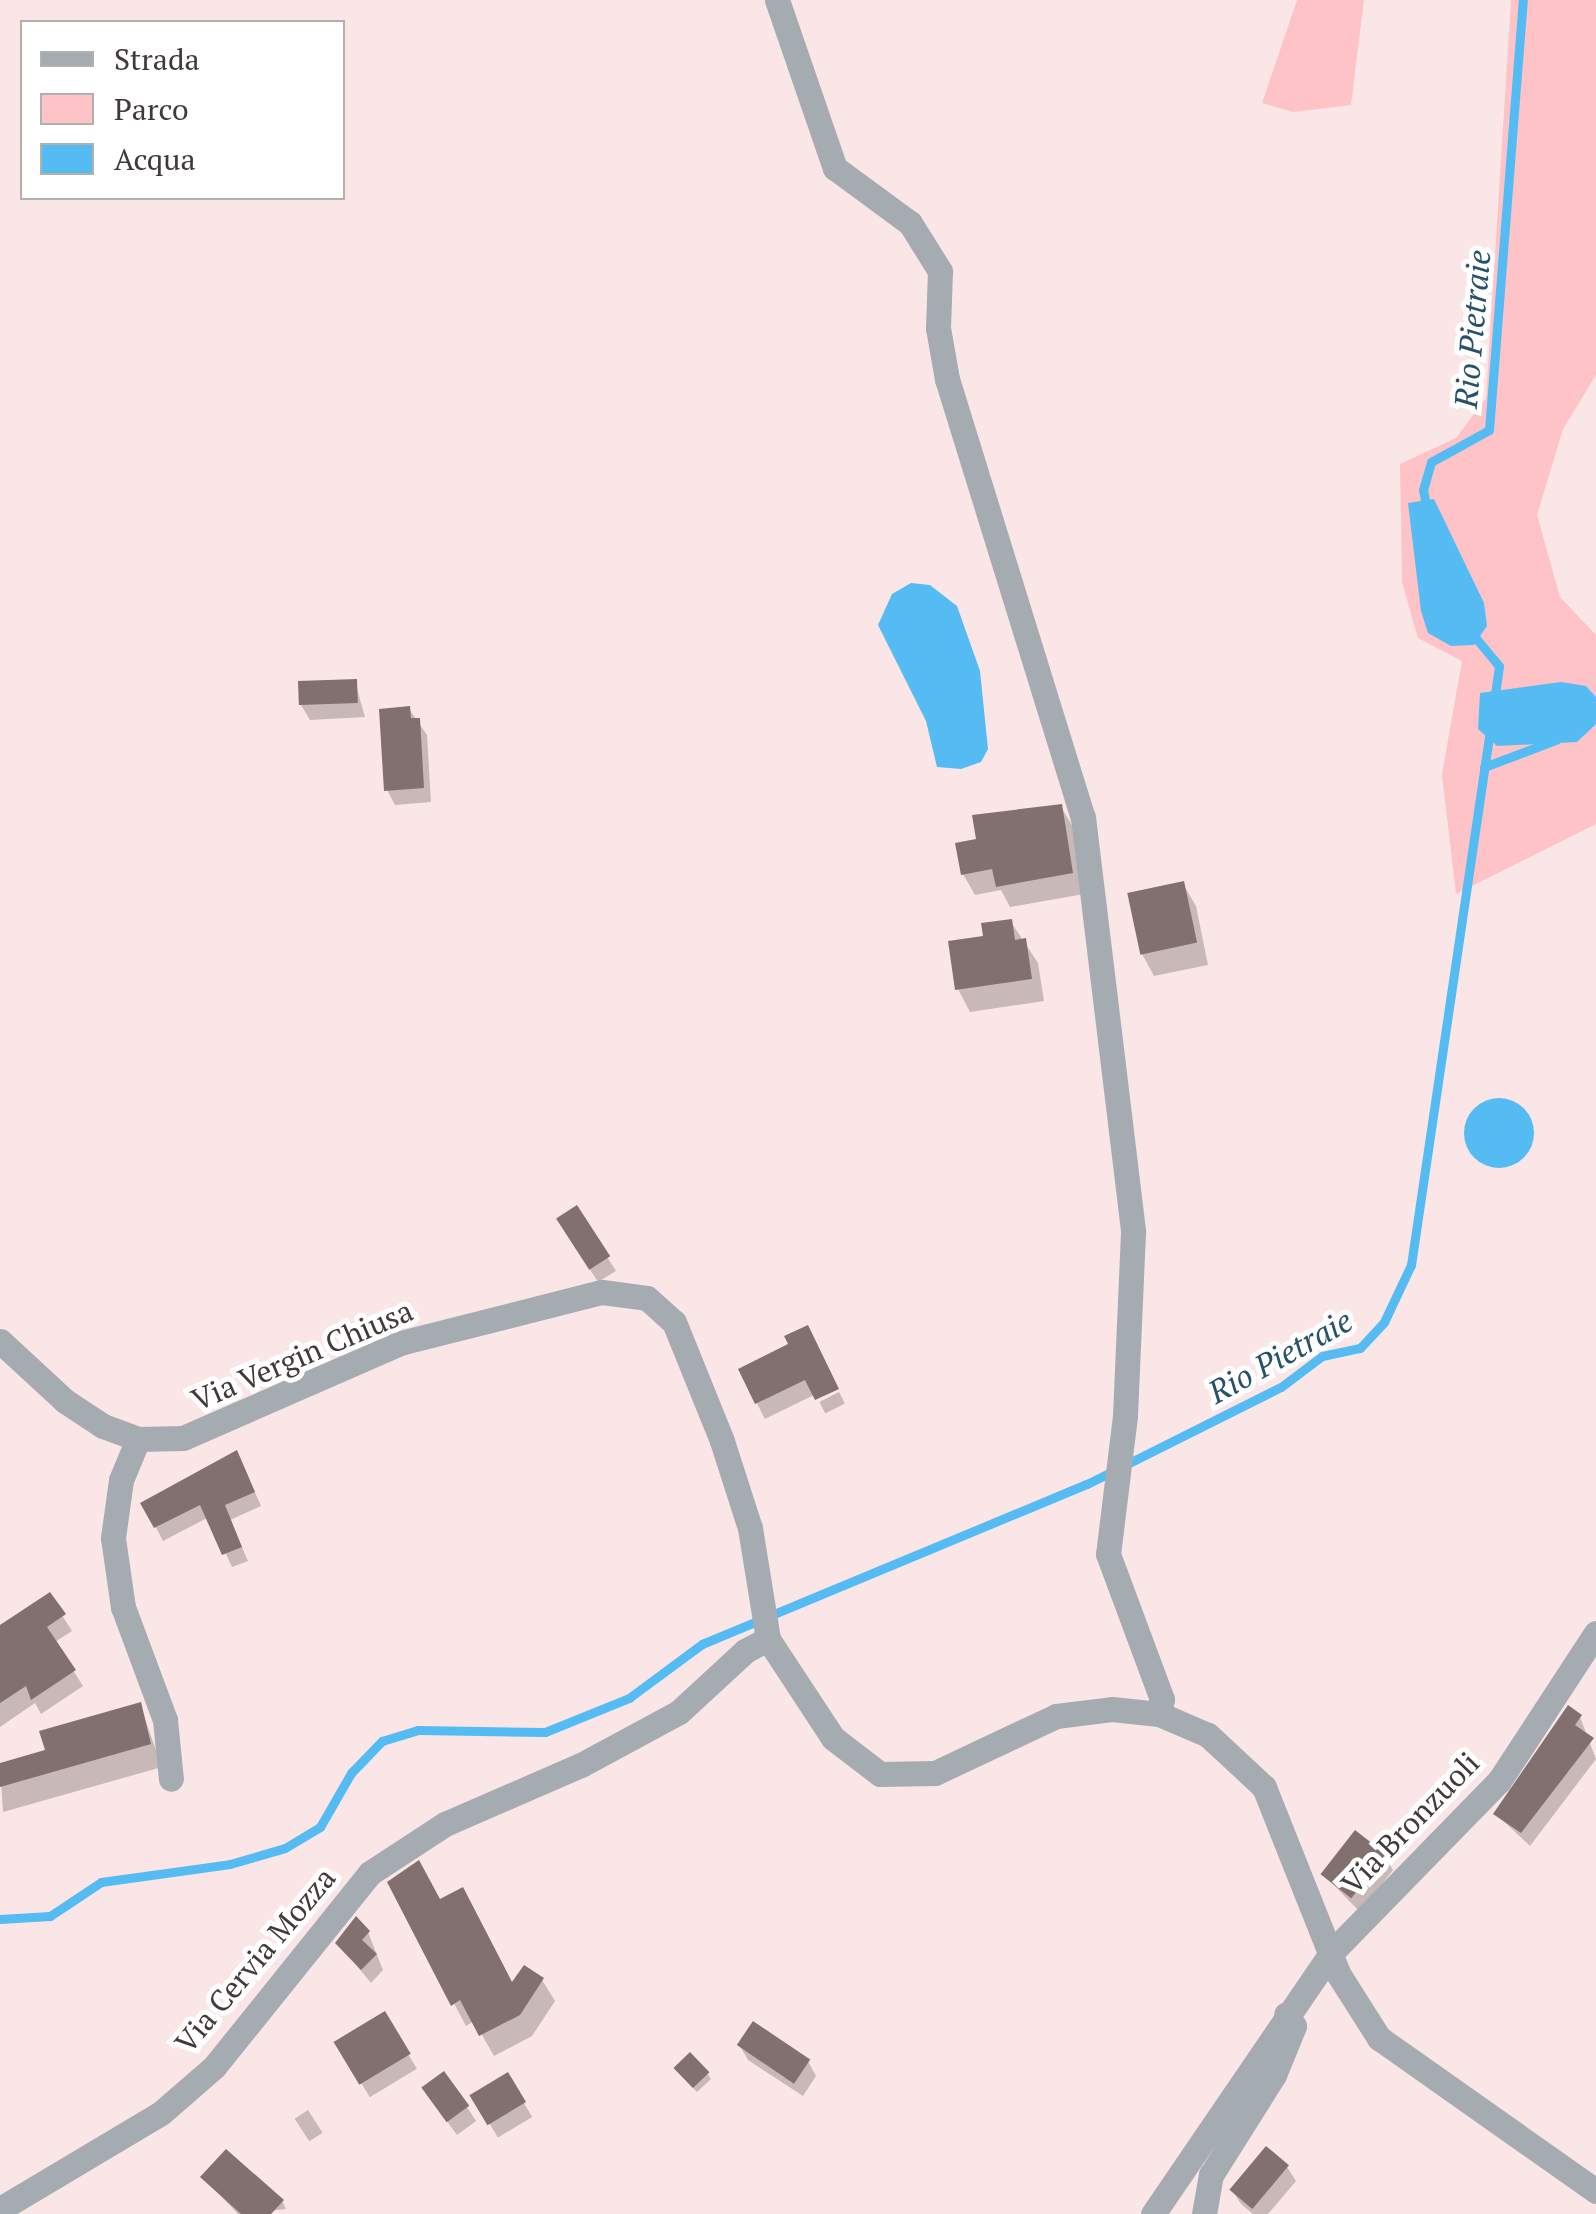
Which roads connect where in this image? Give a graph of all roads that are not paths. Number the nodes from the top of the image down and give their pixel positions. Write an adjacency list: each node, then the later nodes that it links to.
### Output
1 (777, 0): 6 (street)
2 (0, 1341): 3 (street)
3 (138, 1439): 5 (street, Via Vergin Chiusa); 7 (street)
4 (1596, 1633): 8 (street, Via Bronzuoli)
5 (768, 1640): 6 (street, Via Vergin Chiusa); 11 (street, Via Cervia Mozza)
6 (1159, 1714): 8 (street, Via Vergin Chiusa)
7 (171, 1779)
8 (1330, 1953): 9 (street, Via Bronzuoli); 10 (street, Via Vergin Chiusa)
9 (1286, 2014): 12 (street, Via Bronzuoli); 13 (street)
10 (1596, 2191)
11 (0, 2209)
12 (1153, 2214)
13 (1204, 2214)

